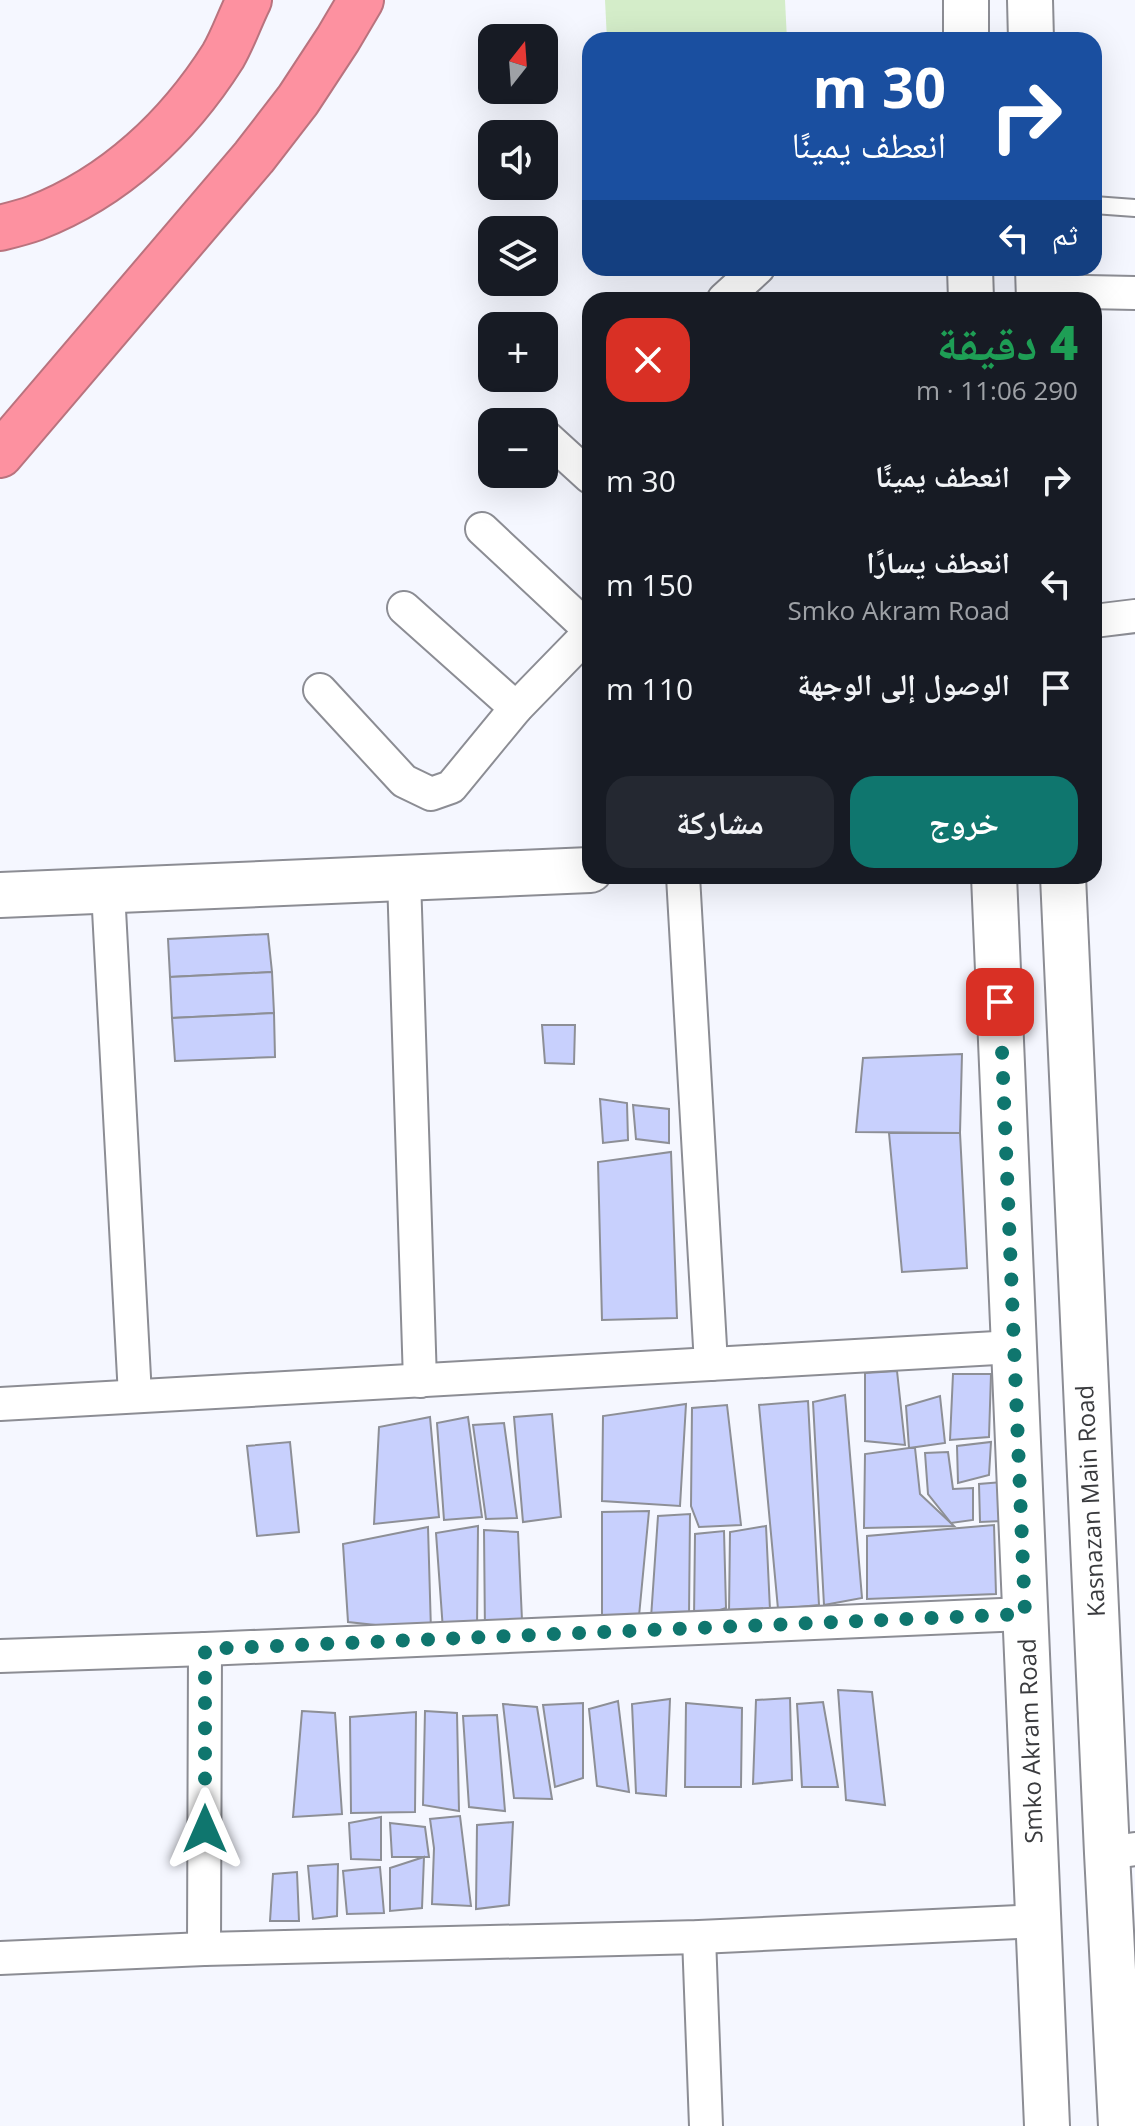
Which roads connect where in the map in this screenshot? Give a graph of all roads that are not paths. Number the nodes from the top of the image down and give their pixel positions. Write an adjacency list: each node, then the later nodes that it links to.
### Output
1 (249, 0): 9 (highway)
2 (361, 0): 15 (highway)
3 (966, 0): 5 (street)
4 (1030, 0): 6 (street)
5 (966, 32)
6 (1031, 32)
7 (1102, 206): 8 (lane)
8 (1135, 208)
9 (0, 228)
10 (749, 276): 12 (street)
11 (1039, 286): 13 (street)
12 (732, 292)
13 (1135, 293)
14 (558, 448): 16 (street)
15 (0, 455)
16 (582, 470)
17 (482, 529): 21 (street)
18 (404, 608): 24 (street)
19 (1135, 616): 20 (street)
20 (1102, 620)
21 (582, 623)
22 (582, 639): 24 (street)
23 (320, 690): 24 (street)
24 (516, 708)
25 (582, 870): 26 (street)
26 (404, 878): 30 (street); 34 (street)
27 (683, 884): 33 (street)
28 (994, 884): 32 (street, Smko Akram Road)
29 (1063, 884): 40 (street, Kasnazan Main Road)
30 (108, 891): 31 (street); 35 (street)
31 (0, 895)
32 (1014, 1347): 33 (street); 37 (street, Smko Akram Road)
33 (711, 1364): 34 (street)
34 (420, 1381): 35 (street)
35 (135, 1396): 36 (street)
36 (0, 1404)
37 (1025, 1614): 38 (street); 41 (street, Smko Akram Road)
38 (205, 1649): 39 (street); 43 (street)
39 (0, 1656)
40 (1121, 1851): 47 (street, Kasnazan Main Road)
41 (1038, 1921): 42 (street); 46 (street, Smko Akram Road)
42 (699, 1937): 43 (street); 45 (street)
43 (204, 1949): 44 (street)
44 (0, 1958)
45 (706, 2126)
46 (1047, 2126)
47 (1121, 2126)

